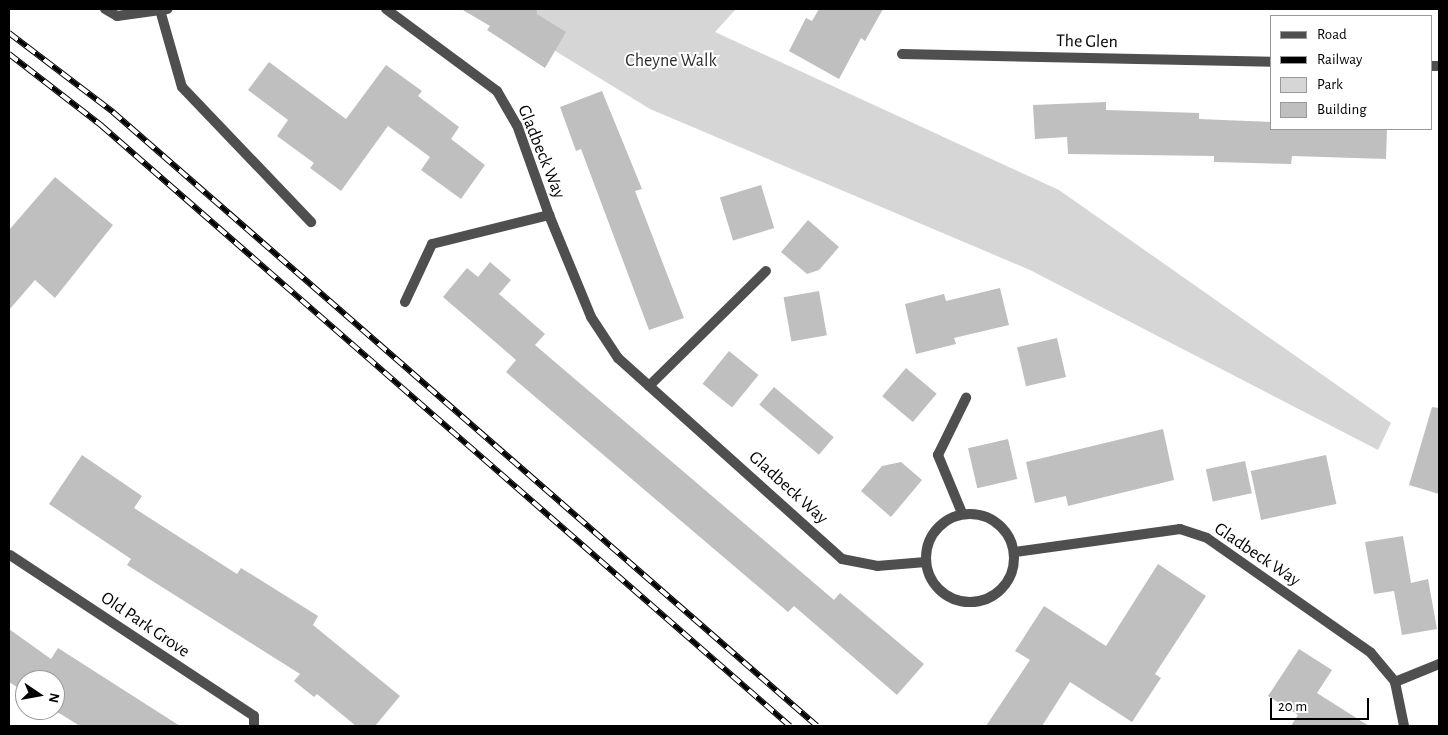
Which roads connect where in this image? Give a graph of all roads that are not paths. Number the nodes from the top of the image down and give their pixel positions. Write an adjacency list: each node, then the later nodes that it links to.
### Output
1 (105, 9): 3 (street)
2 (386, 9): 6 (street, Gladbeck Way)
3 (164, 10): 7 (street)
4 (902, 54): 5 (street, The Glen)
5 (1270, 62)
6 (549, 216): 9 (street, Gladbeck Way); 10 (street, Gladbeck Way)
7 (312, 222)
8 (766, 271): 10 (street)
9 (405, 302)
10 (649, 386): 15 (street, Gladbeck Way)
11 (966, 398): 12 (street)
12 (962, 514): 13 (street); 15 (street)
13 (1014, 552): 15 (street); 17 (street, Gladbeck Way)
14 (10, 554): 18 (street, Old Park Grove)
15 (926, 562)
16 (1439, 664): 17 (street)
17 (1394, 682): 19 (street, Gladbeck Way)
18 (254, 726)
19 (1404, 726)

